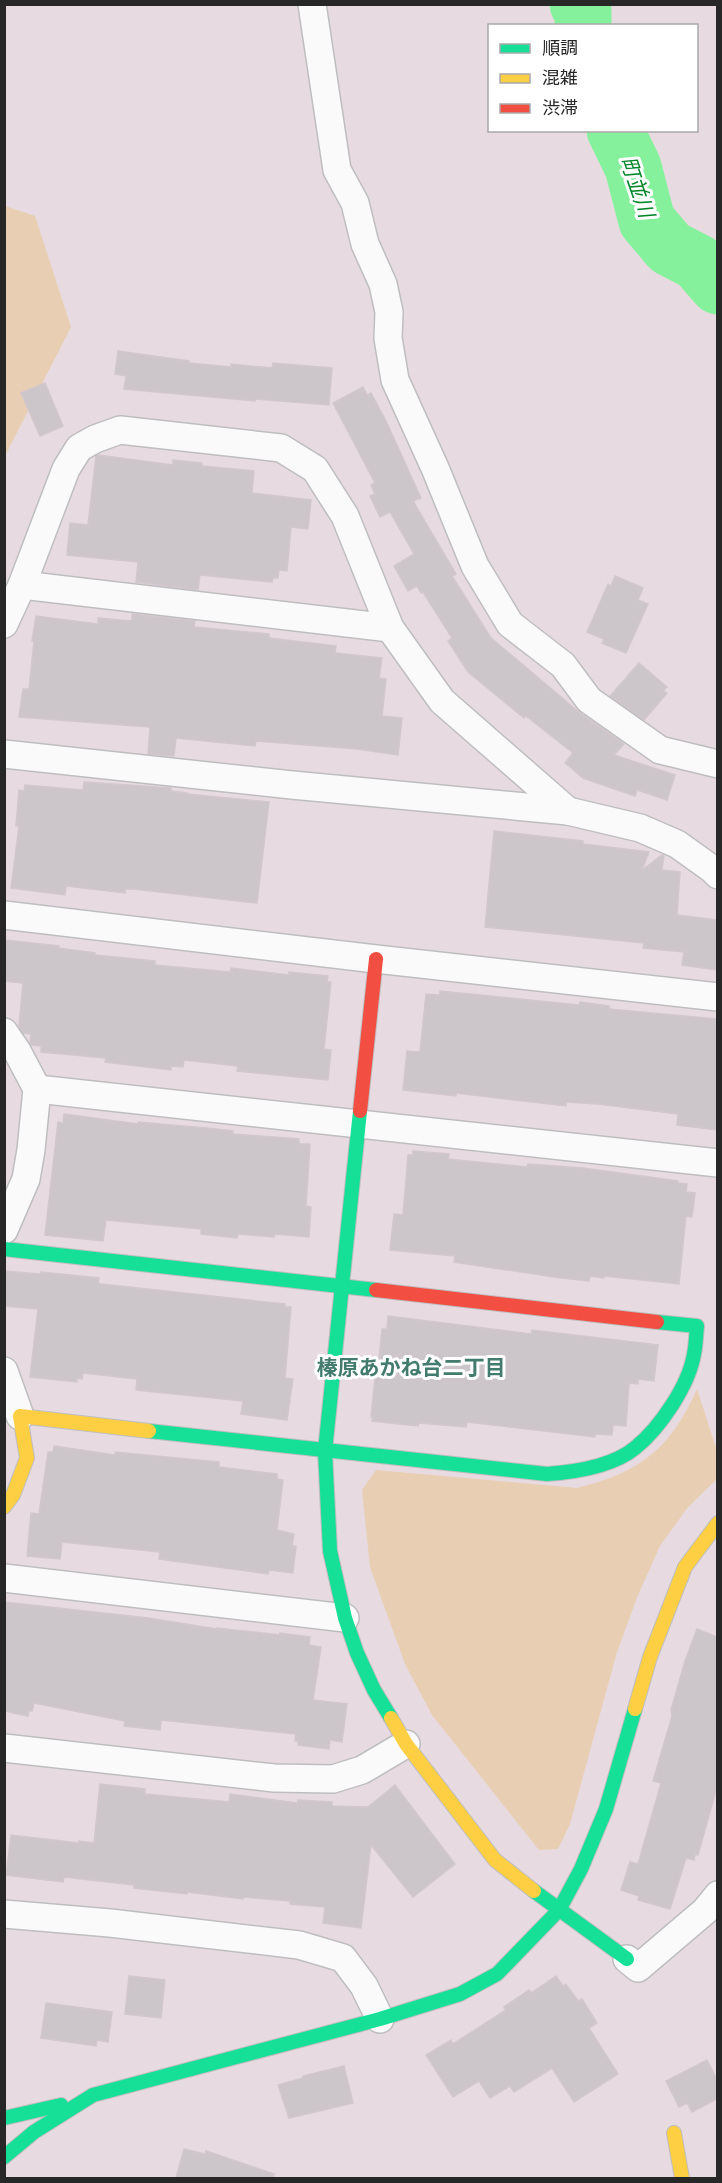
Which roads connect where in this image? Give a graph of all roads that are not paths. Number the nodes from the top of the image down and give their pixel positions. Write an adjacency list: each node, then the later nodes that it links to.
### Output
1 (312, 4): 6 (street)
2 (22, 585): 3 (street); 4 (street); 4 (street)
3 (4, 624)
4 (390, 628): 7 (street)
5 (4, 754): 7 (street)
6 (717, 764)
7 (568, 811): 8 (street)
8 (717, 875)
9 (4, 915): 10 (street)
10 (376, 959): 11 (street); 14 (street)
11 (717, 996)
12 (4, 1032): 13 (street)
13 (37, 1089): 14 (street); 16 (street)
14 (357, 1123): 15 (street); 18 (street)
15 (717, 1163)
16 (4, 1230)
17 (4, 1249): 18 (street)
18 (340, 1287): 21 (street); 21 (street)
19 (4, 1371): 20 (street)
20 (20, 1416): 21 (street); 22 (street)
21 (325, 1451): 25 (street)
22 (4, 1506)
23 (717, 1523): 29 (street)
24 (4, 1578): 25 (street)
25 (345, 1618): 26 (street)
26 (406, 1744): 27 (street); 29 (street)
27 (4, 1748)
28 (717, 1895): 31 (street)
29 (560, 1910): 31 (street); 32 (street)
30 (4, 1914): 32 (street)
31 (627, 1959)
32 (380, 2019): 33 (street)
33 (86, 2099): 34 (street); 36 (street)
34 (4, 2118)
35 (674, 2133): 37 (street)
36 (4, 2157)
37 (682, 2178)

